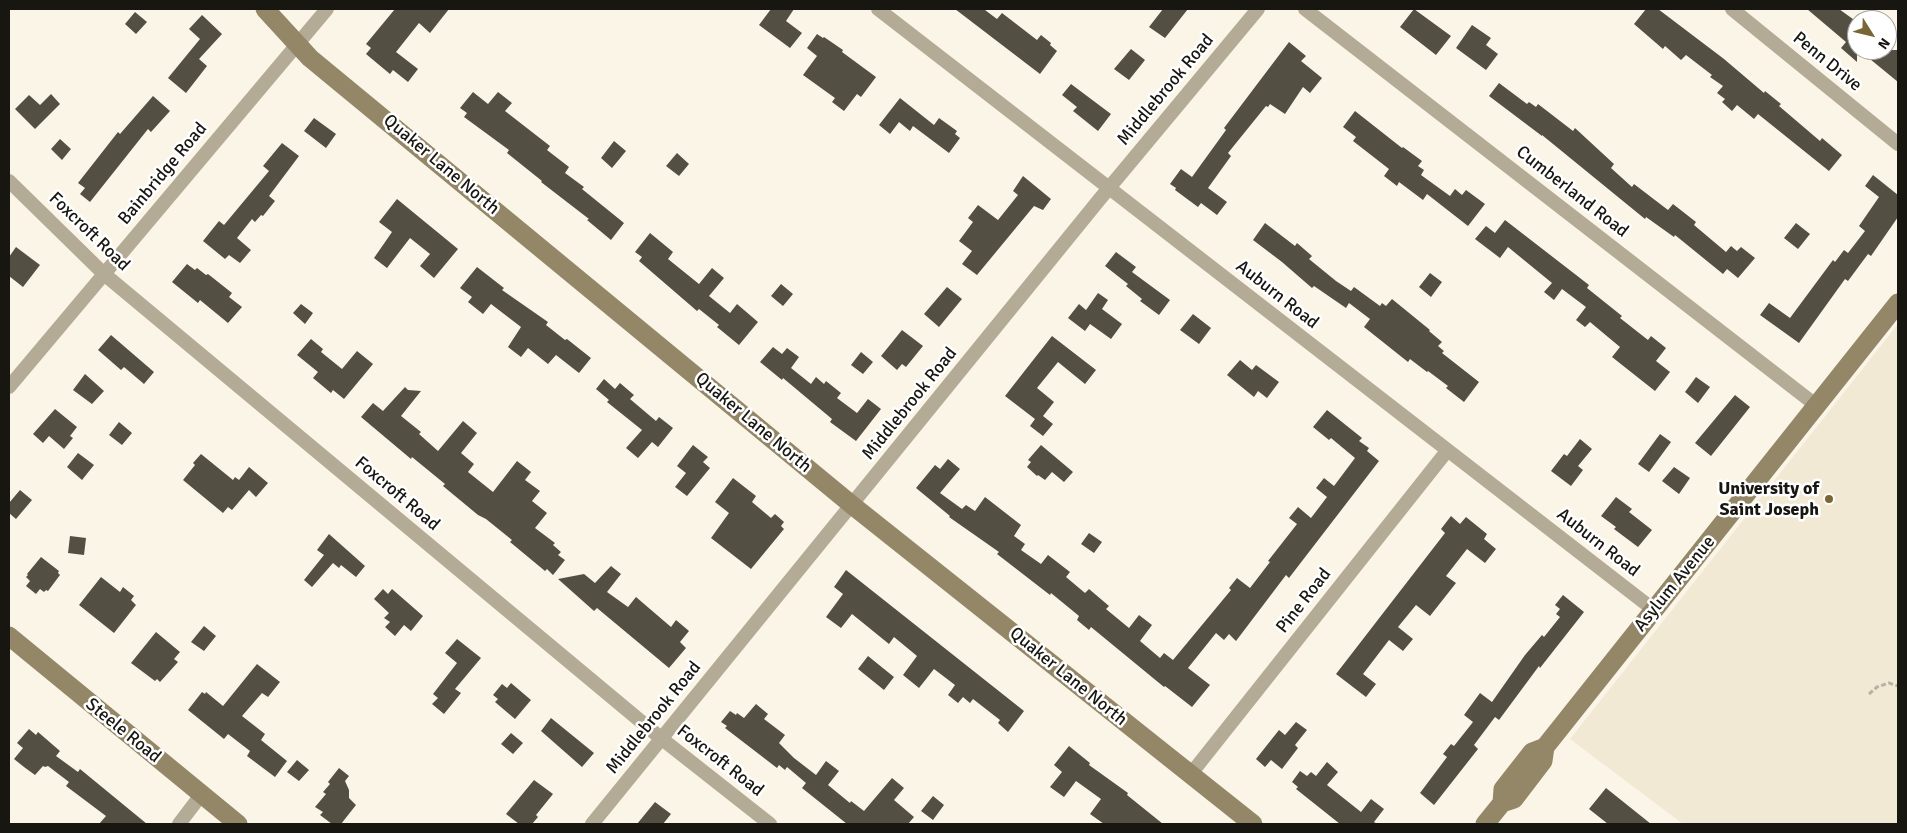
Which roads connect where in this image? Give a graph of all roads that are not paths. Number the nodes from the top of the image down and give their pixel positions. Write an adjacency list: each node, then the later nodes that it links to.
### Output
1 (265, 9): 7 (street, Quaker Lane North)
2 (327, 9): 7 (street, Bainbridge Road)
3 (878, 9): 10 (street, Auburn Road)
4 (1258, 9): 10 (street, Middlebrook Road)
5 (1305, 9): 14 (street, Cumberland Road)
6 (1732, 9): 8 (street, Penn Drive)
7 (298, 43): 11 (street, Bainbridge Road); 16 (street, Quaker Lane North)
8 (1898, 144)
9 (9, 181): 11 (street, Foxcroft Road)
10 (1109, 188): 15 (street, Auburn Road); 16 (street, Middlebrook Road)
11 (104, 274): 13 (street, Bainbridge Road); 19 (street, Foxcroft Road)
12 (1898, 303): 14 (street, Asylum Avenue)
13 (9, 387)
14 (1816, 406): 17 (street, Asylum Avenue)
15 (1447, 451): 17 (street, Auburn Road); 20 (street, Pine Road)
16 (852, 505): 19 (street, Middlebrook Road); 20 (street, Quaker Lane North)
17 (1654, 610): 27 (street, Asylum Avenue)
18 (9, 636): 21 (street, Steele Road)
19 (662, 739): 24 (street, Middlebrook Road); 25 (street, Foxcroft Road)
20 (1190, 775): 26 (street, Quaker Lane North)
21 (201, 795): 22 (street); 23 (street, Steele Road)
22 (179, 824)
23 (238, 824)
24 (592, 824)
25 (770, 824)
26 (1253, 824)
27 (1485, 824)

